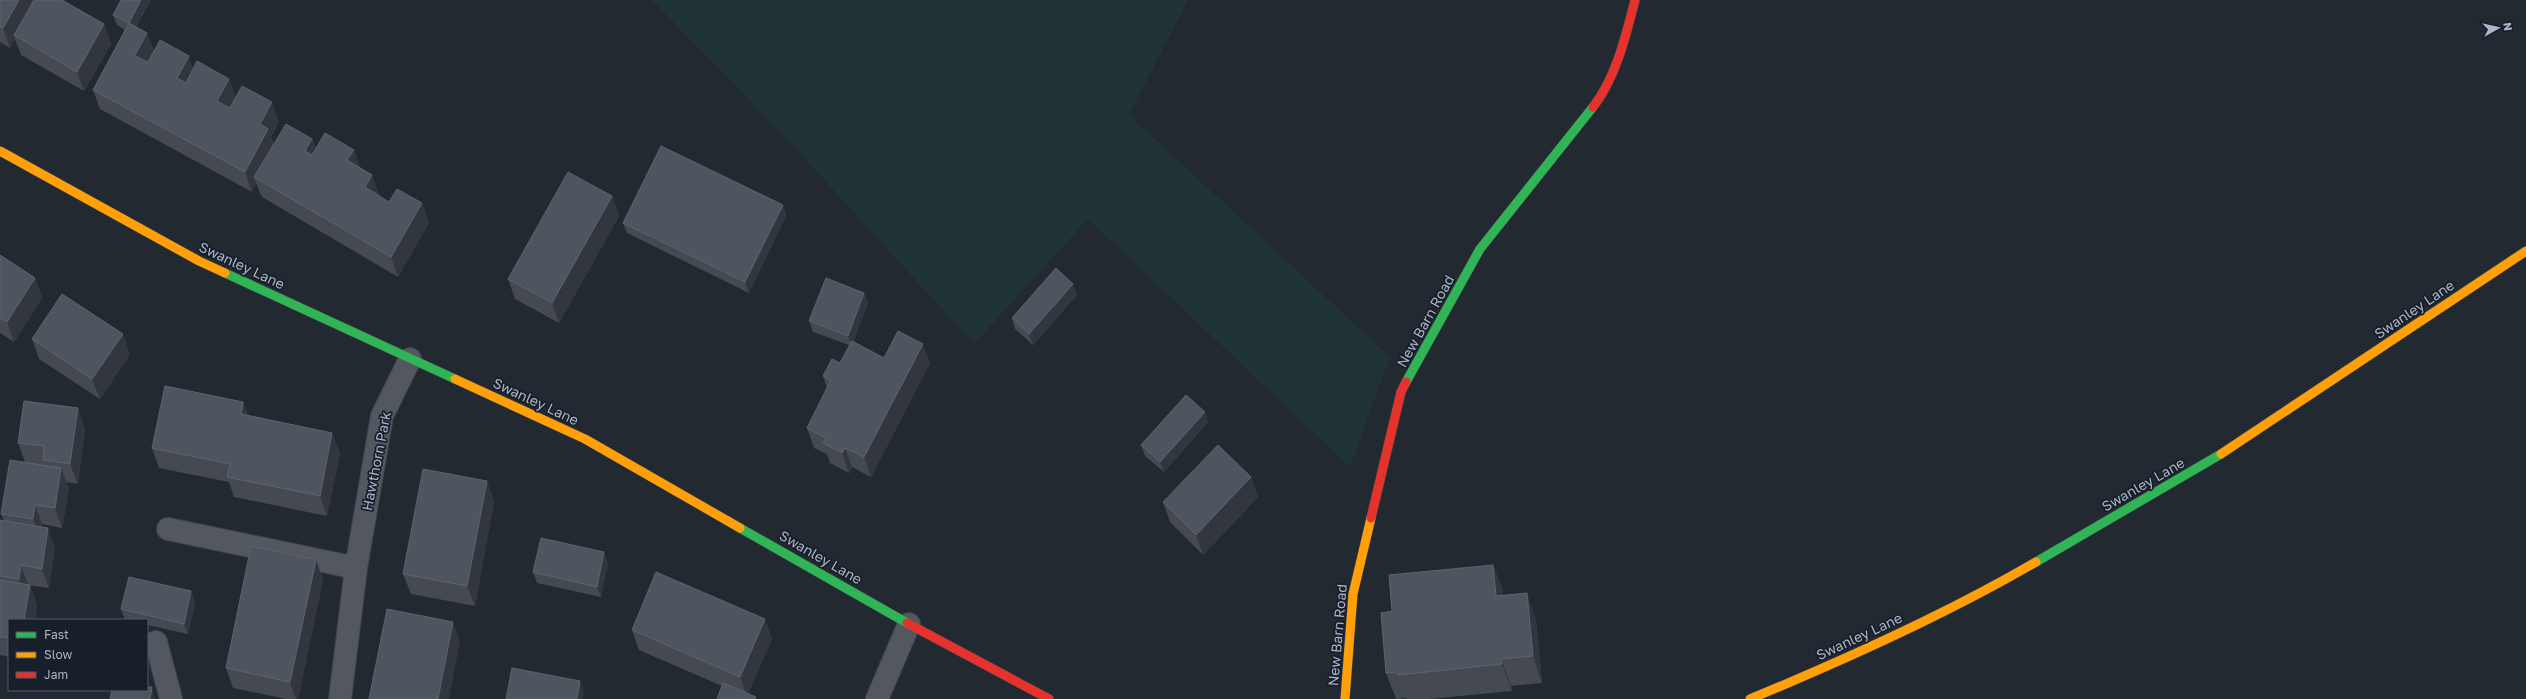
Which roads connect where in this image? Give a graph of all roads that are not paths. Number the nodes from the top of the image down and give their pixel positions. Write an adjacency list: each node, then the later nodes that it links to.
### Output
1 (1635, 0): 13 (main road, New Barn Road)
2 (0, 151): 4 (main road, Swanley Lane)
3 (2526, 250): 14 (main road, Swanley Lane)
4 (410, 359): 6 (street, Hawthorn Park); 7 (main road, Swanley Lane)
5 (168, 529): 6 (street)
6 (356, 568): 10 (street, Hawthorn Park)
7 (909, 624): 11 (street); 12 (main road, Swanley Lane)
8 (156, 642): 9 (street)
9 (171, 699)
10 (340, 699)
11 (877, 699)
12 (1049, 699)
13 (1345, 699)
14 (1750, 699)

